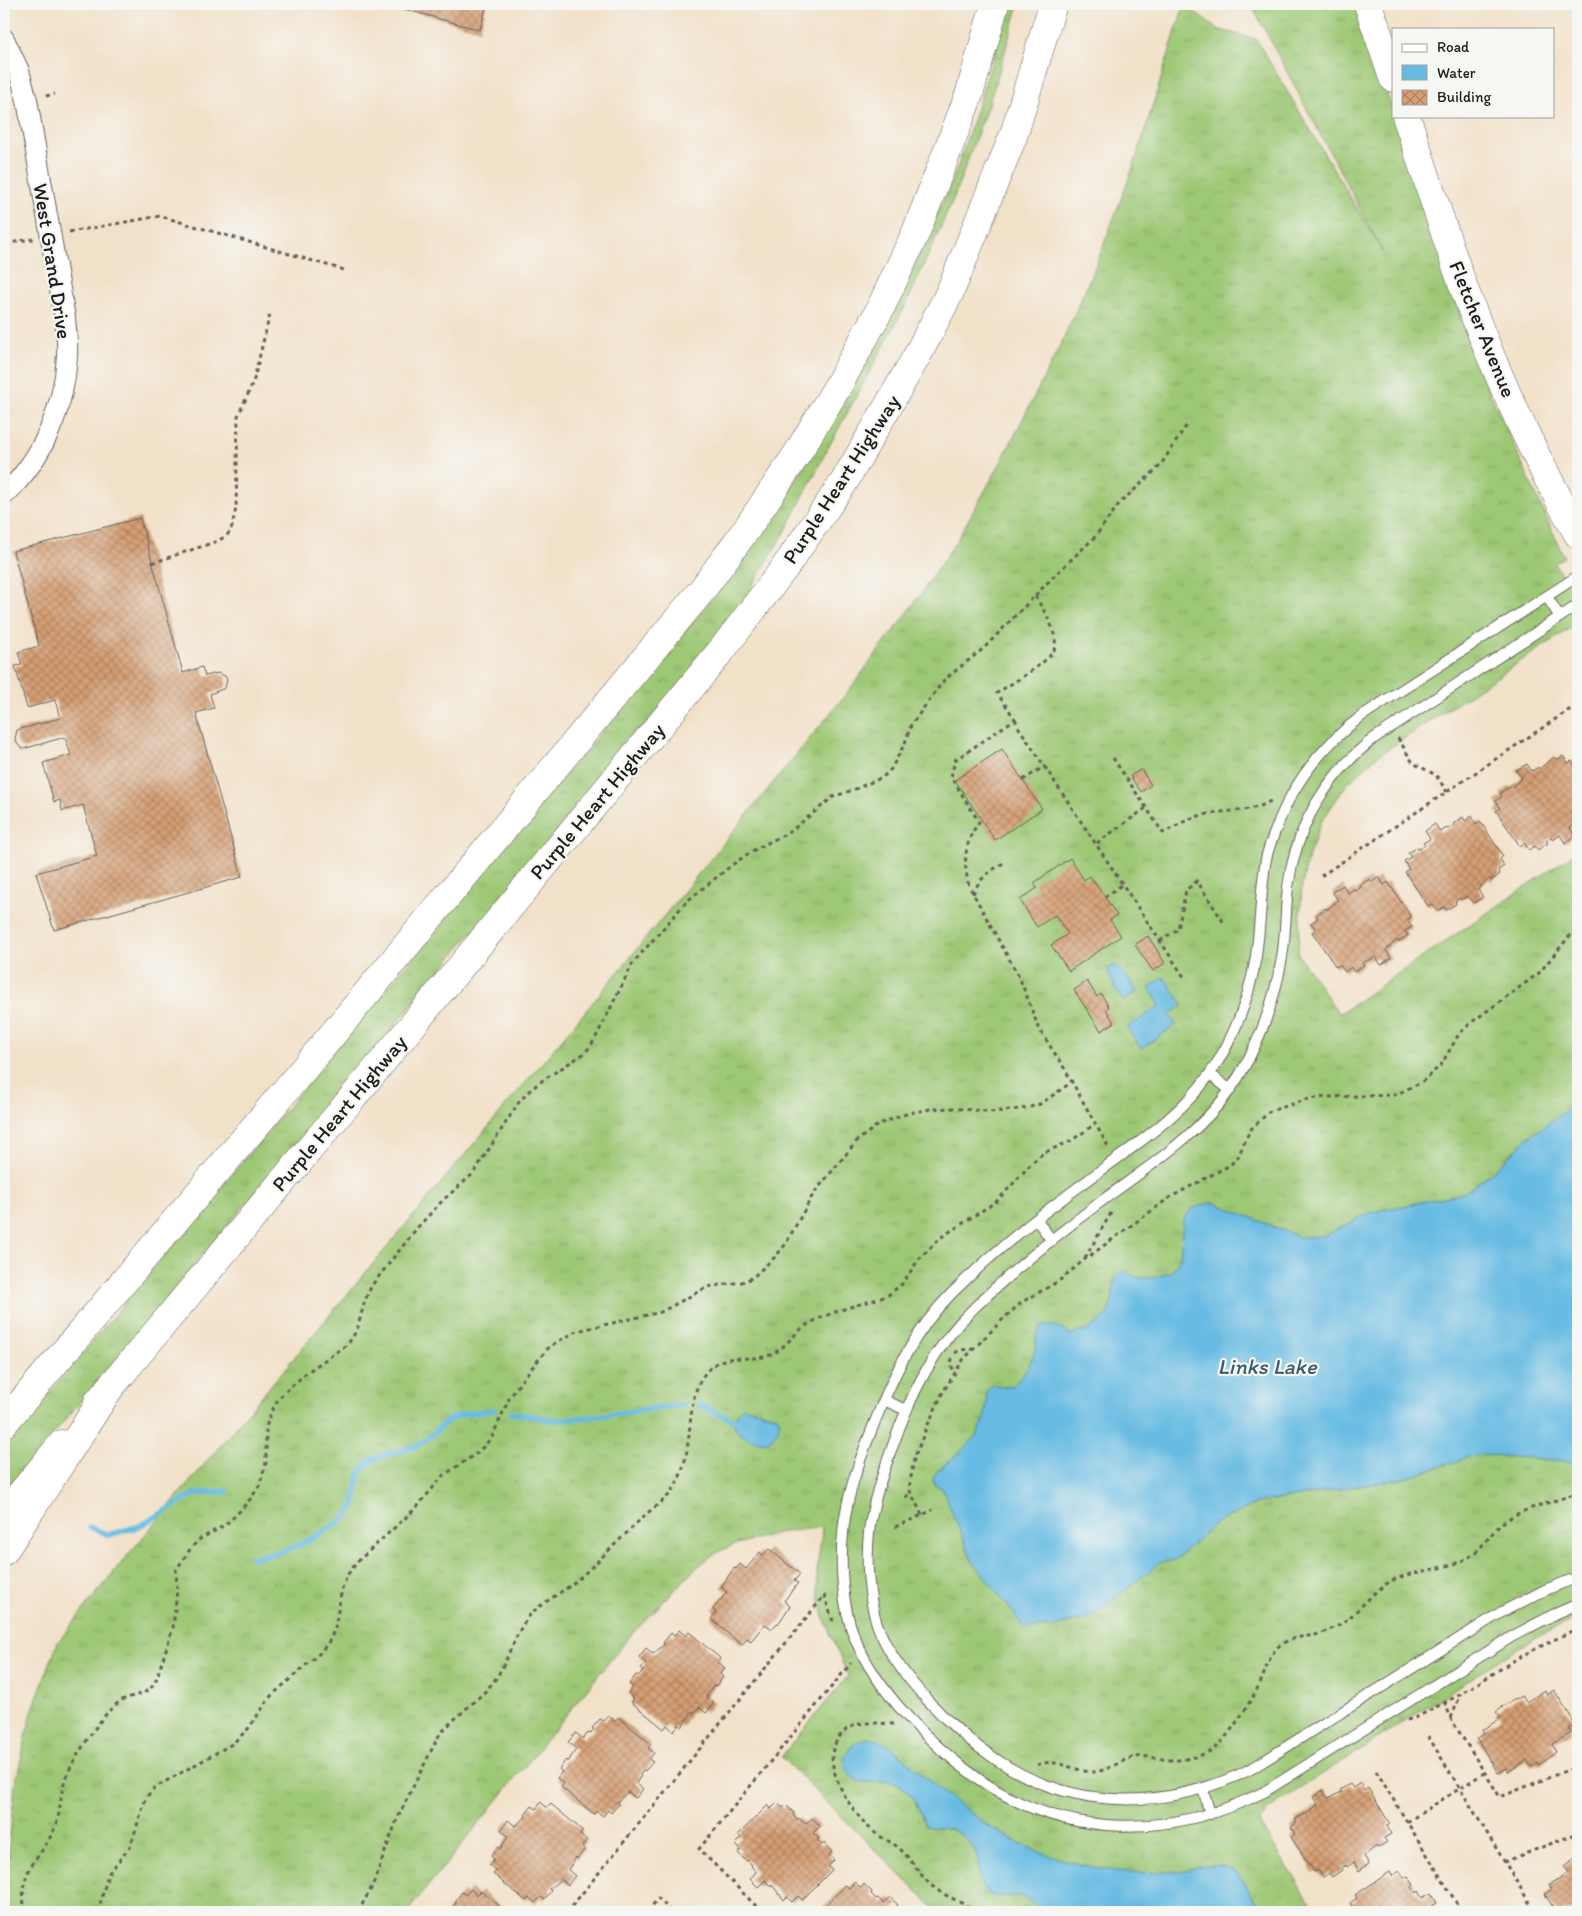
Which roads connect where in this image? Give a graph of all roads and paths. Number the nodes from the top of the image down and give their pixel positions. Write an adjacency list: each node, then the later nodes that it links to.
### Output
1 (995, 4): 52 (main road)
2 (1053, 4): 49 (main road, Purple Heart Highway)
3 (1368, 4): 5 (main road)
4 (4, 39): 13 (street, West Grand Drive)
5 (1392, 75)
6 (1407, 118): 14 (main road, Fletcher Avenue)
7 (62, 233): 10 (path)
8 (39, 238): 9 (path)
9 (4, 254)
10 (344, 270)
11 (270, 314): 15 (path)
12 (1188, 423): 17 (path)
13 (4, 495)
14 (1578, 534)
15 (152, 563)
16 (1578, 576): 18 (lane)
17 (1035, 596): 22 (path); 80 (path)
18 (1547, 597): 20 (lane); 40 (lane)
19 (1578, 606): 20 (lane)
20 (1560, 617): 23 (lane)
21 (1578, 704): 27 (path)
22 (1015, 719): 25 (path); 34 (path)
23 (1391, 728): 27 (path); 42 (lane)
24 (1113, 758): 29 (path)
25 (1045, 766): 26 (path); 30 (path)
26 (1023, 780)
27 (1446, 792): 32 (path)
28 (1276, 794): 29 (path)
29 (1146, 808): 30 (path)
30 (1097, 843): 33 (path)
31 (1004, 862): 34 (path)
32 (1321, 876)
33 (1124, 884): 35 (path); 38 (path)
34 (974, 894): 41 (path)
35 (1105, 897)
36 (1224, 924): 38 (path)
37 (1578, 926): 47 (path)
38 (1160, 941): 39 (path)
39 (1186, 980)
40 (1210, 1074): 42 (lane); 45 (lane)
41 (1072, 1082): 43 (path); 81 (path)
42 (1230, 1090): 46 (lane)
43 (1095, 1124): 44 (path); 82 (path)
44 (1109, 1147)
45 (1037, 1220): 46 (lane); 50 (lane)
46 (1052, 1241): 51 (lane)
47 (974, 1349): 48 (path); 48 (path)
48 (954, 1372): 54 (path)
49 (113, 1384): 57 (main road, Purple Heart Highway); 60 (main road)
50 (884, 1400): 51 (lane); 76 (lane)
51 (906, 1410): 73 (lane)
52 (4, 1423)
53 (1578, 1492): 73 (path)
54 (911, 1494): 55 (path); 58 (path)
55 (905, 1497)
56 (933, 1510): 58 (path)
57 (4, 1514)
58 (922, 1515): 59 (path)
59 (894, 1526)
60 (4, 1551)
61 (1578, 1577): 74 (lane)
62 (824, 1595): 83 (path)
63 (1578, 1604): 76 (lane)
64 (1578, 1628): 66 (path)
65 (851, 1662): 86 (path)
66 (1461, 1694): 67 (path); 67 (path)
67 (1451, 1719): 72 (path)
68 (895, 1724): 87 (path)
69 (1428, 1736): 75 (path)
70 (1578, 1766): 72 (path)
71 (1376, 1771): 77 (path)
72 (1484, 1773): 75 (path)
73 (1024, 1776): 74 (lane)
74 (1203, 1789): 76 (lane)
75 (1459, 1789): 77 (path); 79 (path)
76 (1210, 1814)
77 (1407, 1822): 88 (path)
78 (1578, 1833): 79 (path)
79 (1504, 1862): 89 (path)
80 (25, 1912)
81 (98, 1912)
82 (358, 1912)
83 (567, 1912)
84 (648, 1912): 85 (path)
85 (672, 1912)
86 (762, 1912)
87 (975, 1912)
88 (1462, 1912)
89 (1535, 1912)

